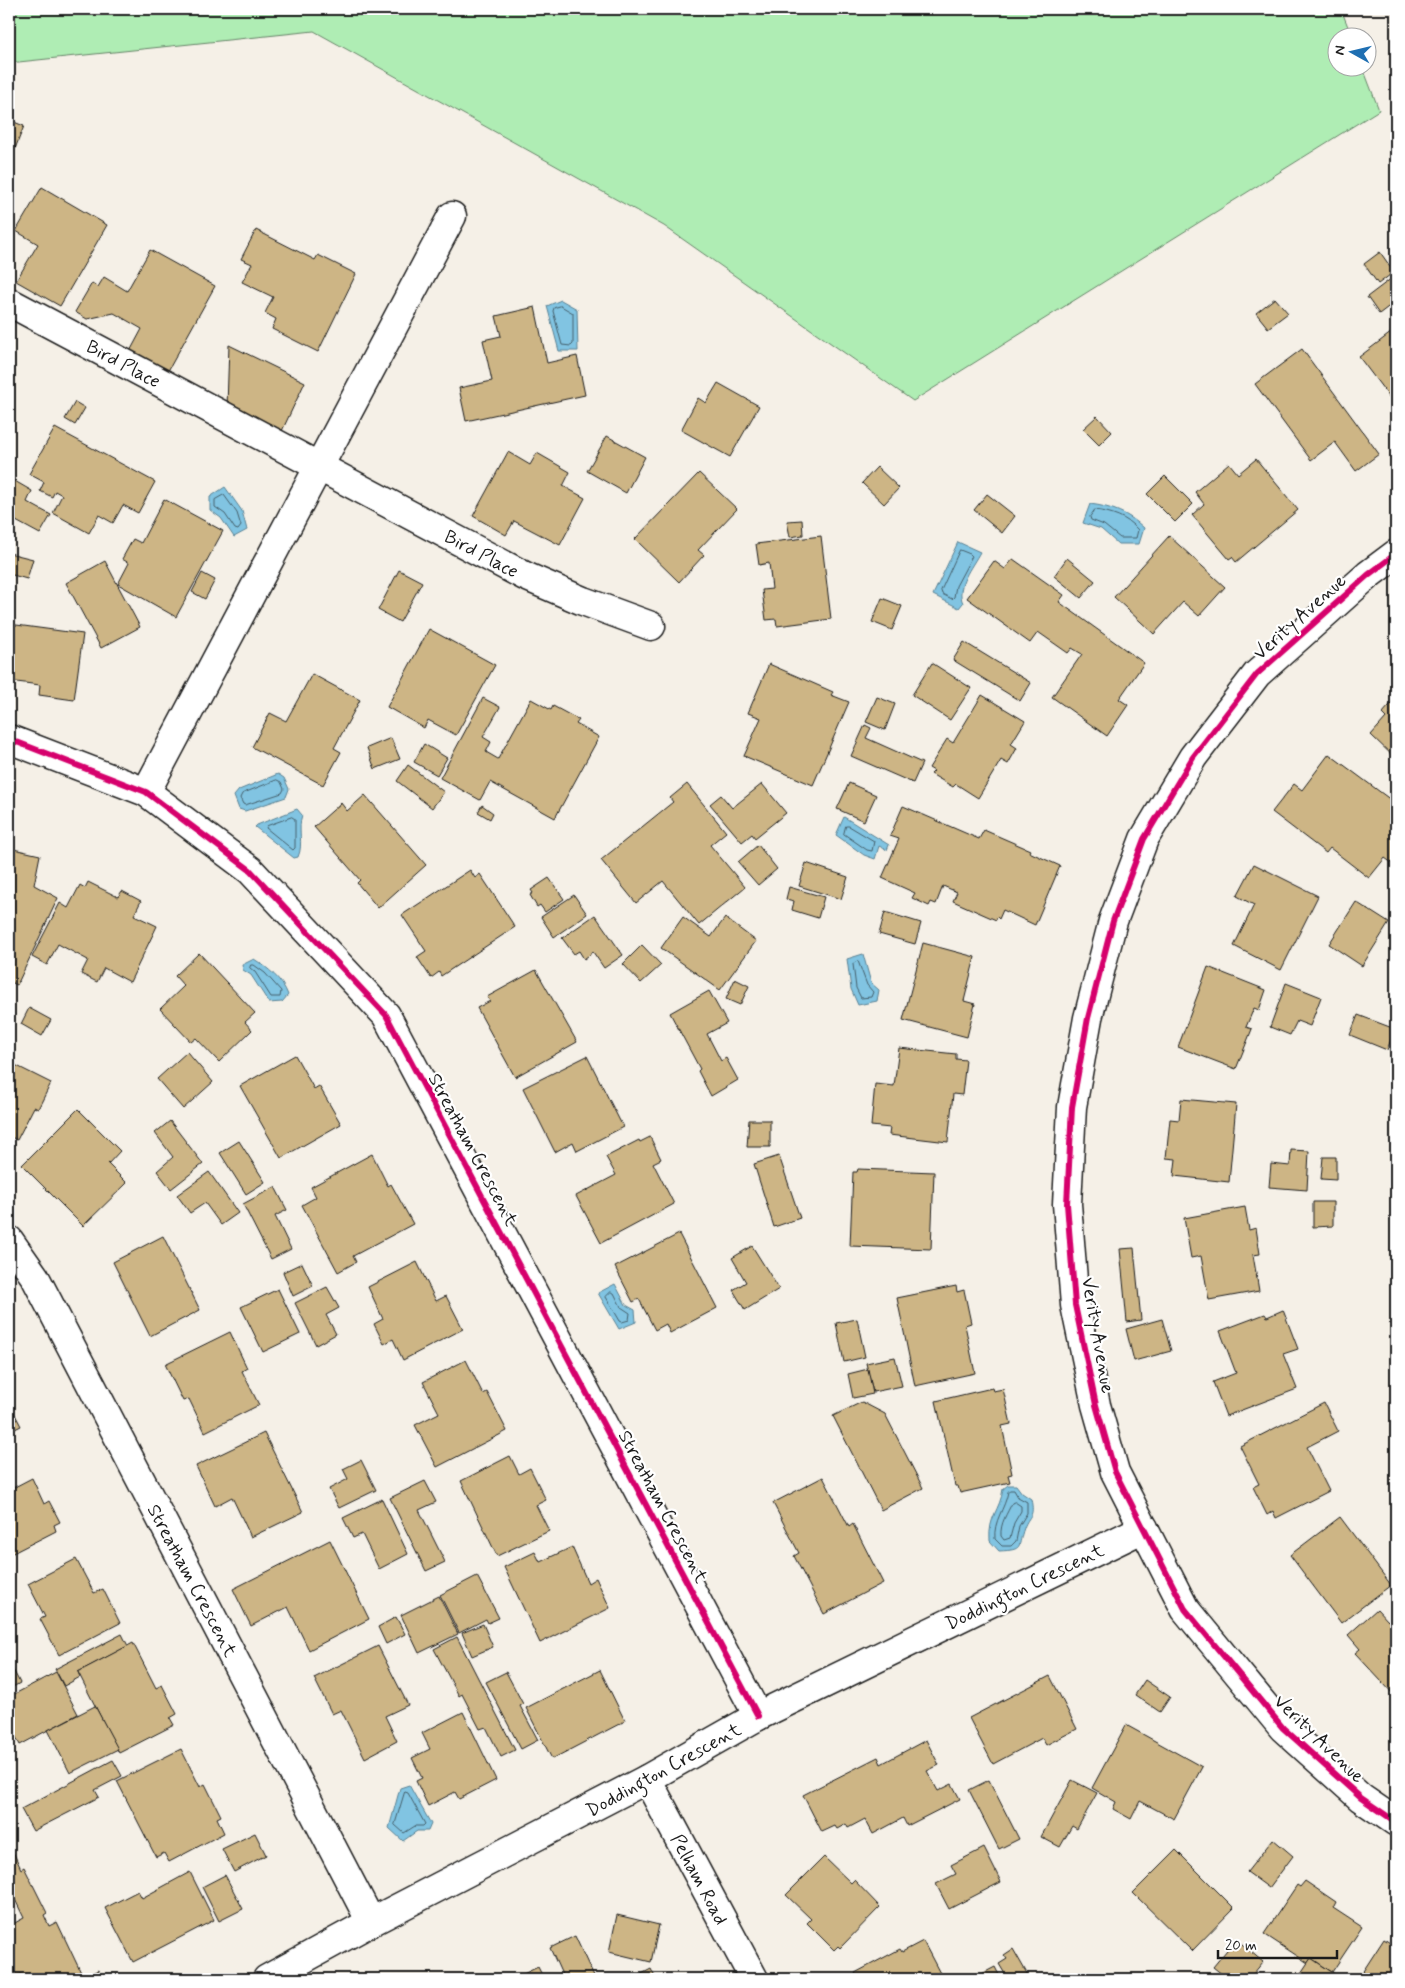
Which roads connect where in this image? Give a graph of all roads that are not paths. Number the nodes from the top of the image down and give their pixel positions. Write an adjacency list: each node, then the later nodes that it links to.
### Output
1 (452, 216): 3 (street)
2 (9, 302): 3 (street, Bird Place)
3 (319, 467): 5 (street, Bird Place); 7 (street)
4 (1396, 554): 9 (street, Verity Avenue)
5 (651, 626)
6 (9, 739): 7 (street, Streatham Crescent)
7 (146, 792): 10 (street, Streatham Crescent)
8 (9, 1240): 13 (street, Streatham Crescent)
9 (1144, 1528): 10 (street, Doddington Crescent); 12 (street, Verity Avenue)
10 (758, 1716): 11 (street, Doddington Crescent)
11 (647, 1779): 13 (street, Doddington Crescent); 15 (street, Pelham Road)
12 (1396, 1822)
13 (371, 1922): 14 (street, Doddington Crescent)
14 (267, 1979)
15 (754, 1979)

